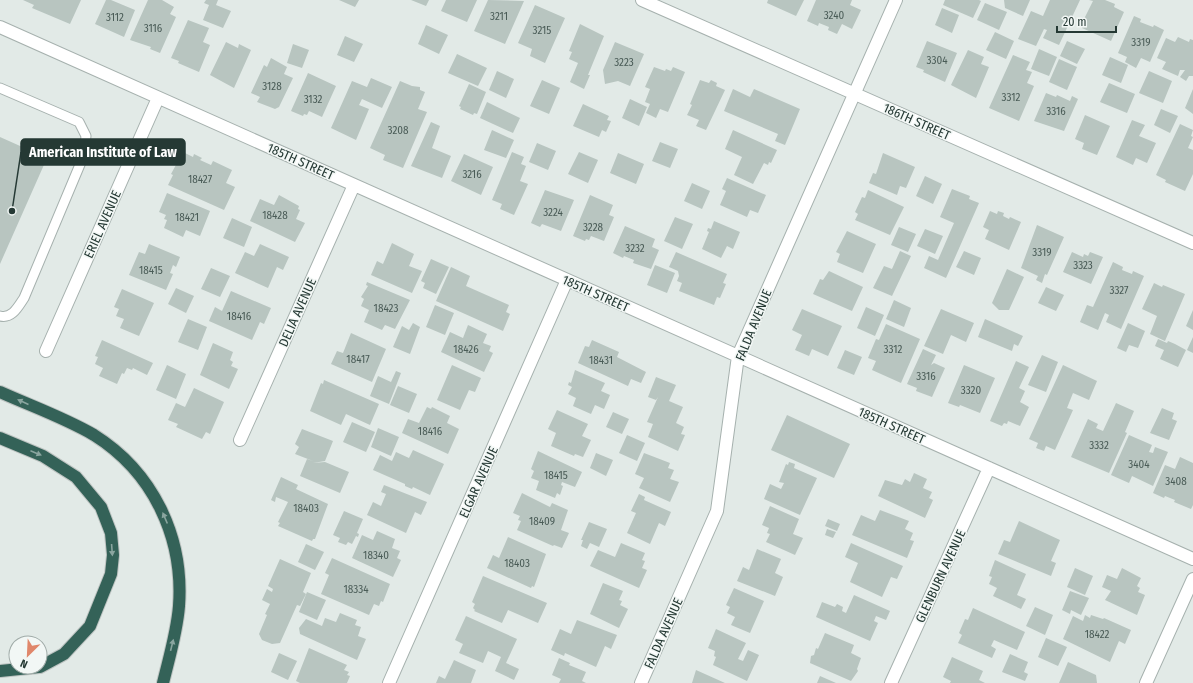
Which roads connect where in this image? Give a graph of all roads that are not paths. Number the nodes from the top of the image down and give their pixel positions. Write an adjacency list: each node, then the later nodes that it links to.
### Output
1 (642, 0): 5 (street, 186TH STREET)
2 (896, 0): 5 (street, FALDA AVENUE)
3 (0, 28): 6 (street, 185TH STREET)
4 (0, 88): 10 (lane)
5 (854, 94): 8 (street, 186TH STREET); 12 (street, FALDA AVENUE)
6 (158, 98): 7 (street, 185TH STREET); 11 (street, ERIEL AVENUE)
7 (354, 185): 9 (street, 185TH STREET); 15 (street, DELIA AVENUE)
8 (1193, 243)
9 (567, 280): 12 (street, 185TH STREET); 21 (street, ELGAR AVENUE)
10 (0, 316)
11 (46, 351)
12 (738, 356): 16 (street, 185TH STREET); 22 (street, FALDA AVENUE)
13 (0, 392): 20 (highway, one-way to 13)
14 (0, 438): 19 (highway, one-way to 19)
15 (240, 440)
16 (989, 468): 17 (street, 185TH STREET); 23 (street, GLENBURN AVENUE)
17 (1193, 559)
18 (1193, 579): 24 (street)
19 (48, 663)
20 (163, 683)
21 (389, 683)
22 (641, 683)
23 (891, 683)
24 (1146, 683)

